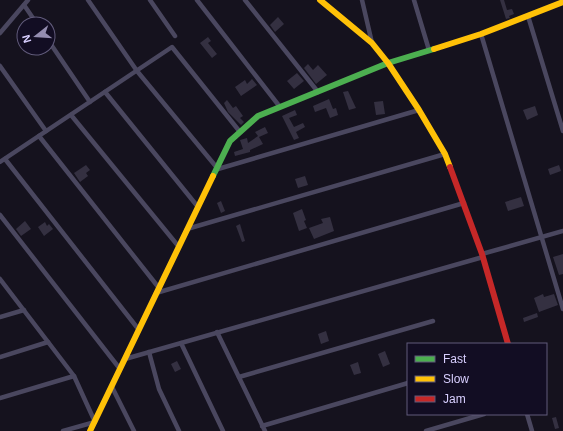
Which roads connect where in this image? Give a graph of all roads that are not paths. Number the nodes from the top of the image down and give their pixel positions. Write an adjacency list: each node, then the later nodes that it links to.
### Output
1 (28, 0): 10 (street)
2 (88, 0): 21 (street)
3 (150, 0): 15 (street)
4 (197, 0): 25 (street)
5 (245, 0): 23 (street)
6 (320, 0): 16 (street)
7 (362, 0): 16 (street)
8 (414, 0): 17 (street)
9 (563, 2): 12 (street)
10 (24, 5): 11 (street); 13 (street)
11 (32, 16)
12 (528, 16): 14 (street); 29 (street)
13 (0, 33)
14 (481, 34): 17 (street); 41 (street)
15 (175, 36)
16 (372, 43): 19 (street)
17 (429, 50): 19 (street)
18 (56, 52): 24 (street)
19 (388, 63): 23 (street); 26 (street)
20 (0, 66): 28 (street)
21 (137, 71): 22 (street); 30 (street); 35 (street)
22 (105, 92): 24 (street); 37 (street)
23 (318, 92): 25 (street)
24 (90, 102): 27 (street)
25 (280, 107): 30 (street)
26 (419, 110): 32 (street); 35 (street)
27 (71, 115): 28 (street); 42 (street)
28 (46, 131): 31 (street)
29 (563, 131)
30 (240, 132): 35 (street)
31 (39, 136): 33 (street); 45 (street)
32 (445, 154): 36 (street); 39 (street)
33 (5, 159): 34 (street); 50 (street)
34 (0, 162)
35 (218, 169): 37 (street)
36 (464, 203): 43 (street); 45 (street)
37 (198, 207): 39 (street)
38 (0, 215): 58 (street)
39 (187, 229): 42 (street)
40 (563, 231): 41 (street)
41 (542, 237): 43 (street); 46 (street)
42 (179, 247): 45 (street)
43 (483, 256): 51 (street); 54 (street)
44 (0, 279): 47 (street)
45 (157, 291): 50 (street)
46 (563, 309)
47 (24, 310): 48 (street); 52 (street)
48 (0, 318)
49 (433, 321): 60 (street)
50 (139, 330): 57 (street)
51 (217, 332): 53 (street); 60 (street)
52 (48, 342): 56 (street); 59 (street)
53 (181, 343): 55 (street); 72 (street)
54 (508, 343)
55 (149, 352): 57 (street); 71 (street)
56 (0, 357)
57 (125, 359): 58 (street)
58 (120, 369): 62 (street)
59 (74, 376): 63 (street); 66 (street)
60 (239, 377): 67 (street)
61 (407, 383): 67 (street)
62 (112, 387): 66 (street); 70 (street)
63 (0, 398)
64 (481, 415): 73 (street)
65 (528, 415): 74 (street)
66 (95, 422): 68 (street); 69 (street)
67 (264, 429)
68 (63, 431)
69 (90, 431)
70 (134, 431)
71 (179, 431)
72 (223, 431)
73 (426, 431)
74 (532, 431)

